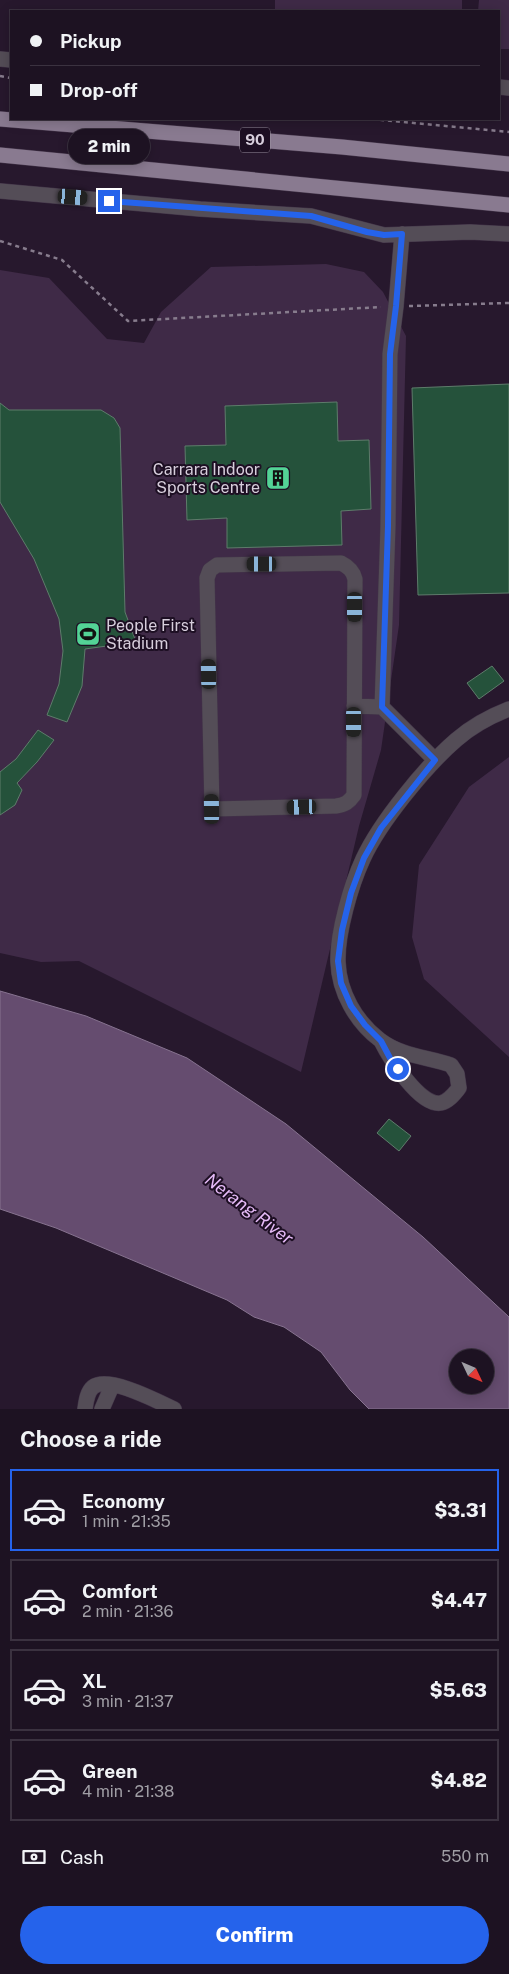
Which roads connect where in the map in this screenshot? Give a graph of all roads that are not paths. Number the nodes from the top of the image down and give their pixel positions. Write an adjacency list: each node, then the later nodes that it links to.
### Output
1 (23, 120): 2 (main road, 90)
2 (115, 124): 4 (main road, 90)
3 (0, 155): 6 (main road)
4 (509, 164)
5 (0, 191): 7 (street)
6 (509, 205)
7 (402, 234): 8 (street); 10 (street)
8 (509, 234)
9 (354, 706): 9 (street); 10 (street)
10 (382, 707): 12 (street)
11 (509, 709): 12 (street)
12 (435, 760): 13 (street)
13 (381, 1041): 13 (street)
14 (112, 1386): 15 (street); 16 (street); 17 (street)
15 (85, 1409)
16 (102, 1409)
17 (174, 1409)

